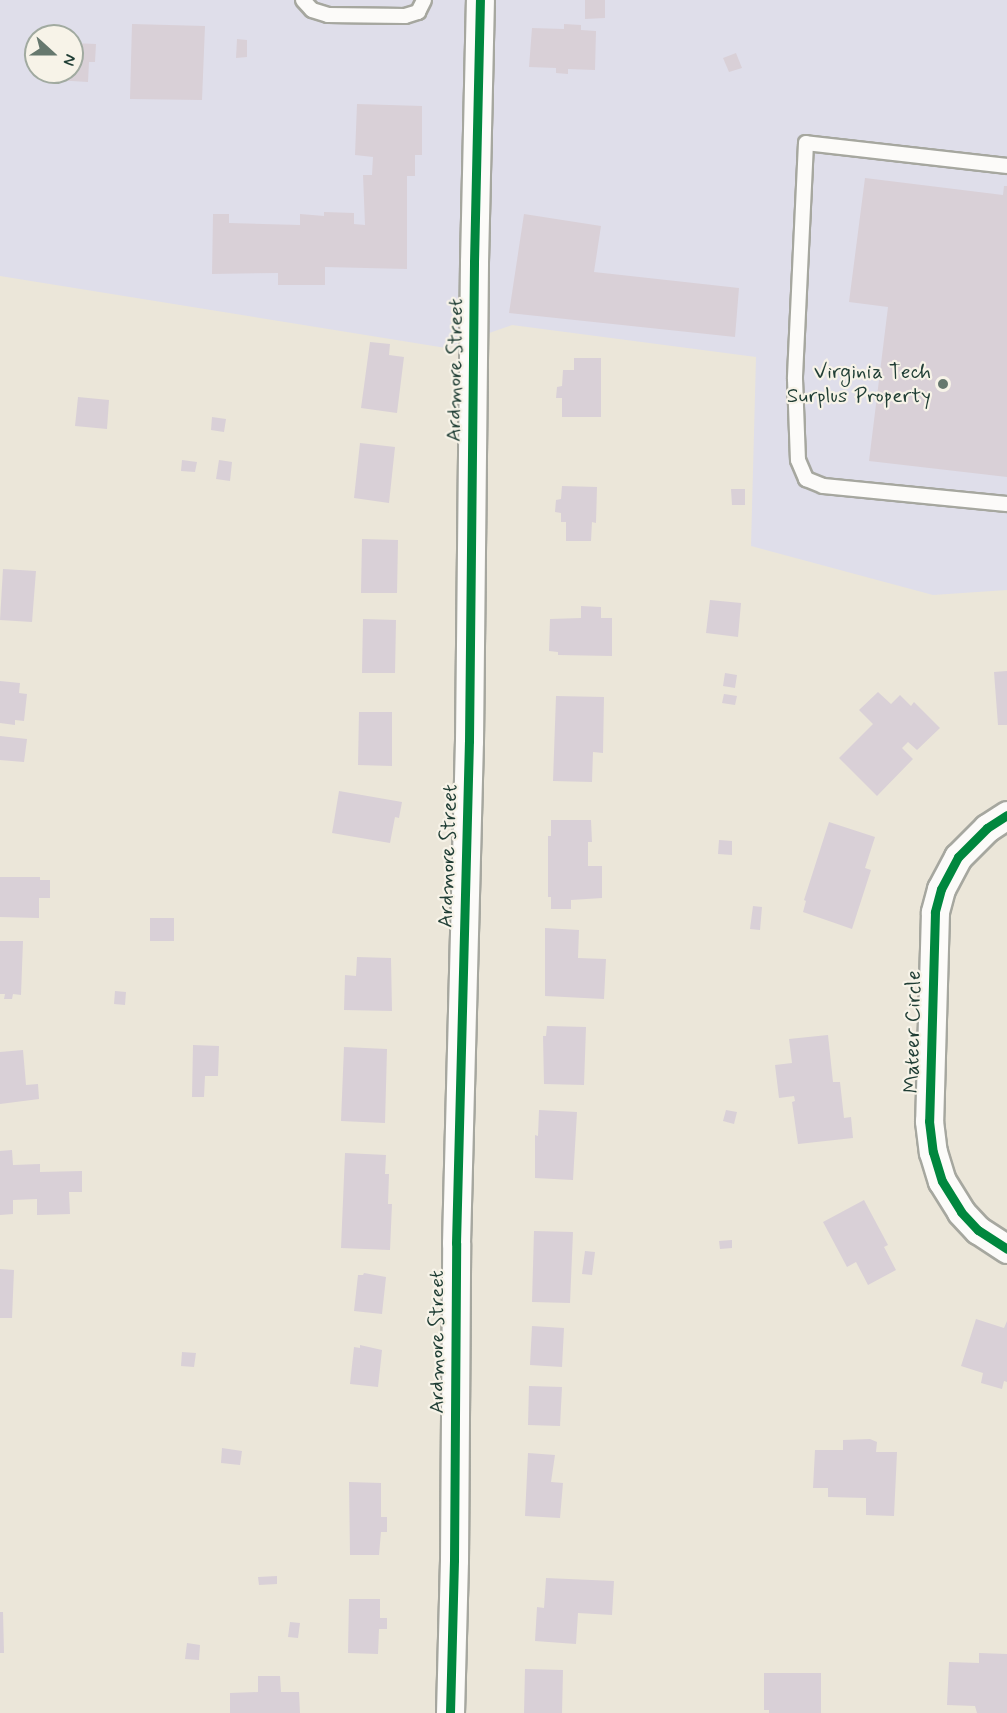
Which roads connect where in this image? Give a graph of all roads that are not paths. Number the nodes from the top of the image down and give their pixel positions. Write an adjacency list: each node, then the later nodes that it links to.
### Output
1 (303, 0): 2 (lane)
2 (424, 0)
3 (480, 0): 8 (street, Ardmore Street)
4 (1007, 166): 5 (lane)
5 (1007, 504)
6 (1007, 815): 7 (street, Mateer Circle)
7 (1007, 1249)
8 (450, 1713)

